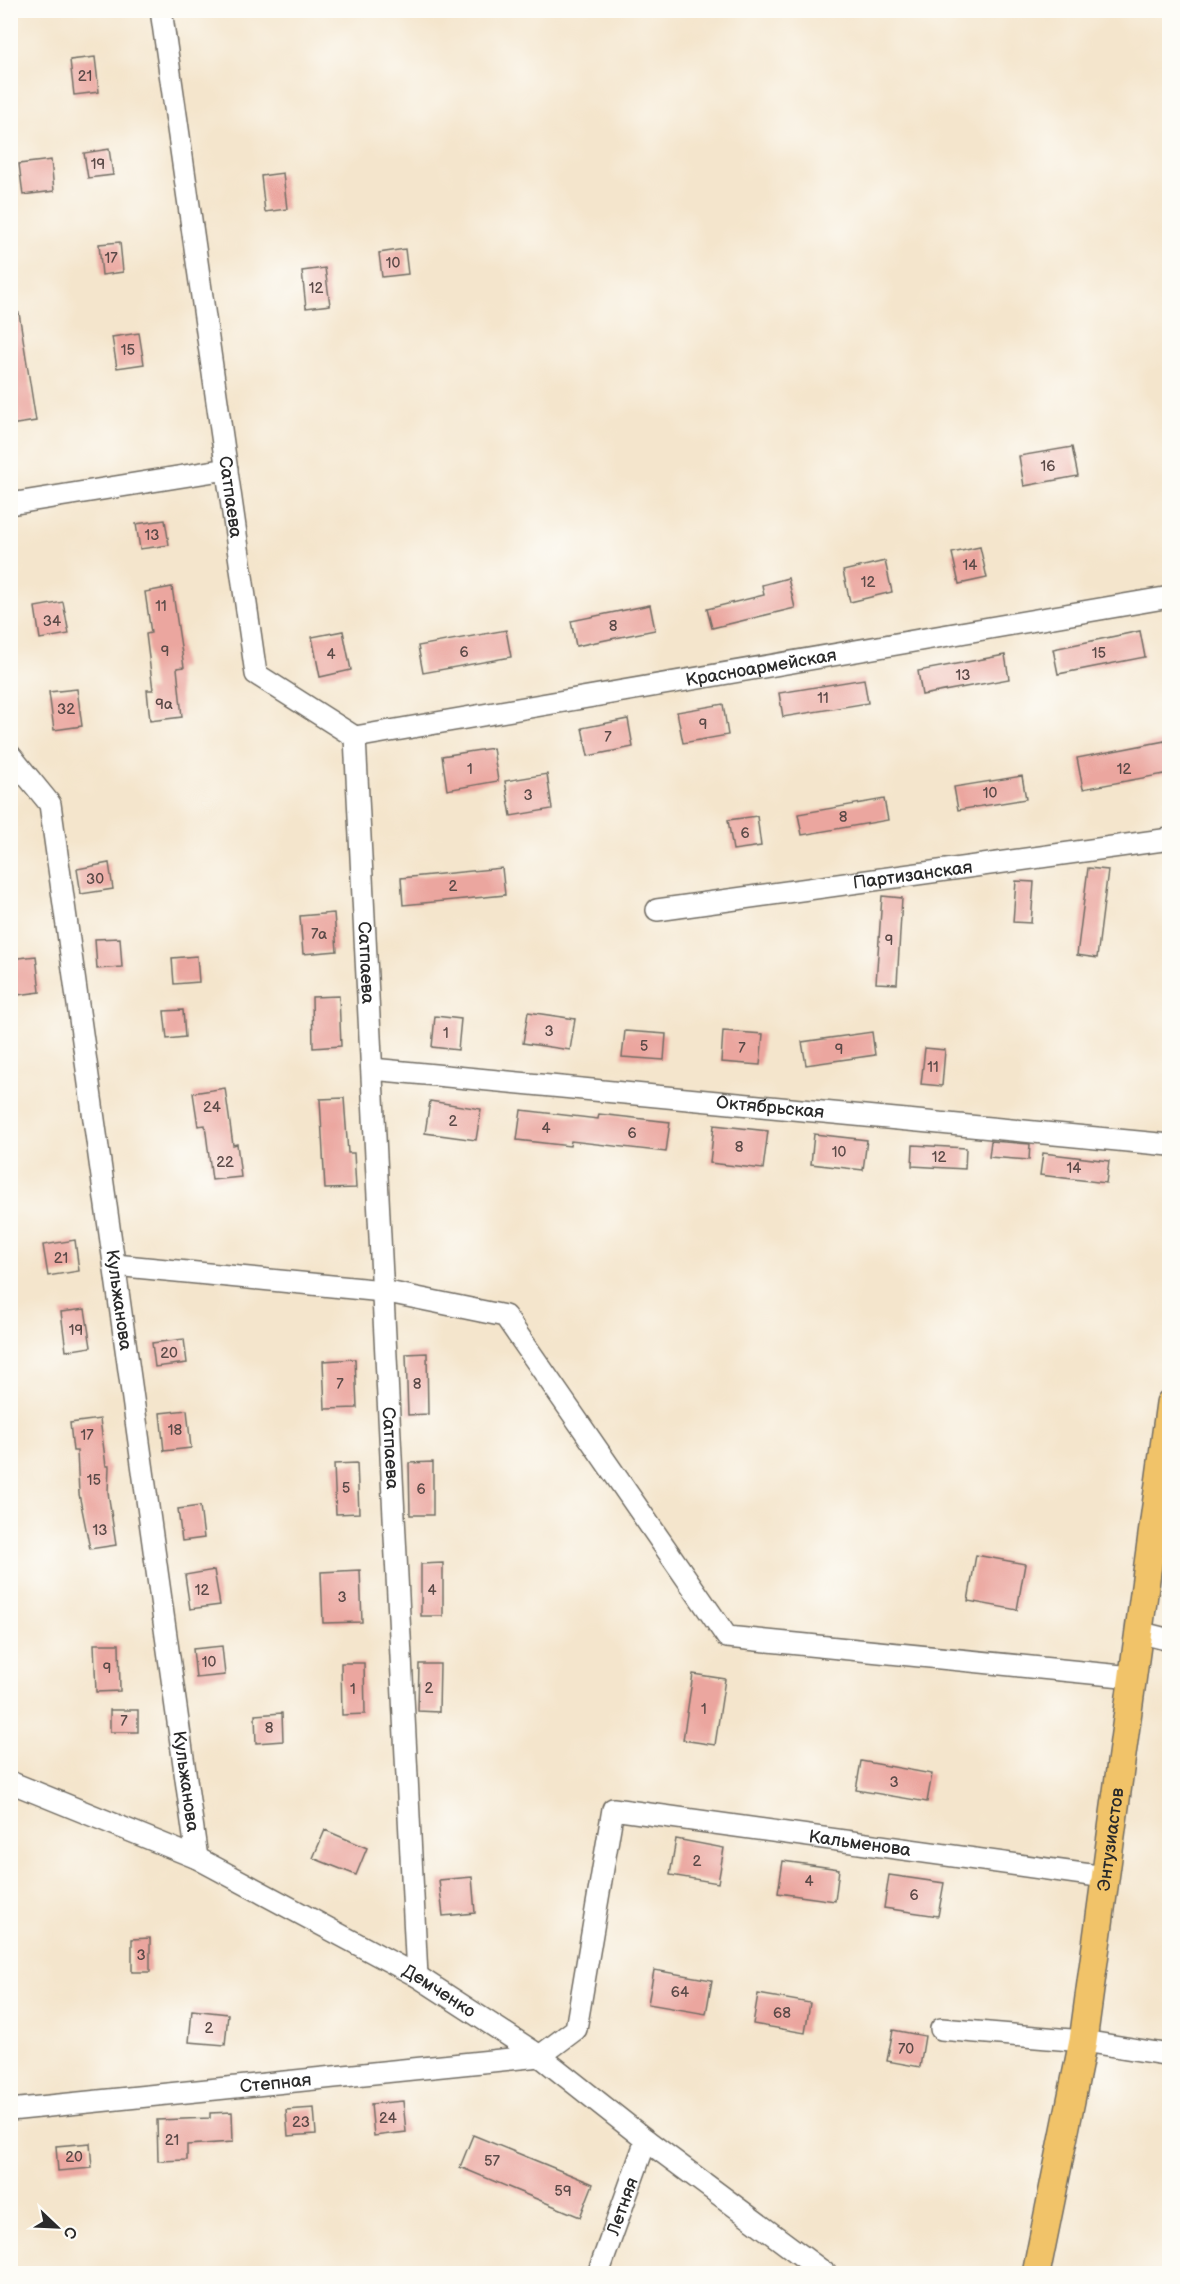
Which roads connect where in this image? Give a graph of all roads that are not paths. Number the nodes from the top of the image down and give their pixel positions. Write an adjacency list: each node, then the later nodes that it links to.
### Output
1 (161, 10): 2 (street, Сатпаева)
2 (227, 469): 3 (street); 5 (street, Сатпаева)
3 (10, 504)
4 (1170, 597): 5 (street, Красноармейская)
5 (355, 737): 9 (street, Сатпаева)
6 (10, 755): 11 (street, Кульжанова)
7 (1170, 839): 8 (street, Партизанская)
8 (657, 910)
9 (372, 1069): 10 (street, Октябрьская); 12 (street, Сатпаева)
10 (1170, 1145)
11 (115, 1265): 12 (street); 18 (street, Кульжанова)
12 (383, 1291): 16 (street); 20 (street, Сатпаева)
13 (1170, 1403): 14 (main road, Энтузиастов)
14 (1138, 1632): 15 (street); 16 (main road, Энтузиастов)
15 (1170, 1640)
16 (1132, 1677): 19 (main road, Энтузиастов)
17 (10, 1782): 18 (street, Демченко)
18 (197, 1858): 20 (street, Демченко)
19 (1105, 1877): 22 (main road, Энтузиастов); 24 (street, Кальменова)
20 (417, 1976): 24 (street, Демченко)
21 (941, 2028): 22 (street)
22 (1083, 2041): 23 (street); 29 (main road, Энтузиастов)
23 (1170, 2055)
24 (540, 2056): 25 (street, Степная); 26 (street, Демченко)
25 (10, 2110)
26 (646, 2140): 27 (street, Летняя); 28 (street, Демченко)
27 (598, 2274)
28 (826, 2274)
29 (1036, 2274)

